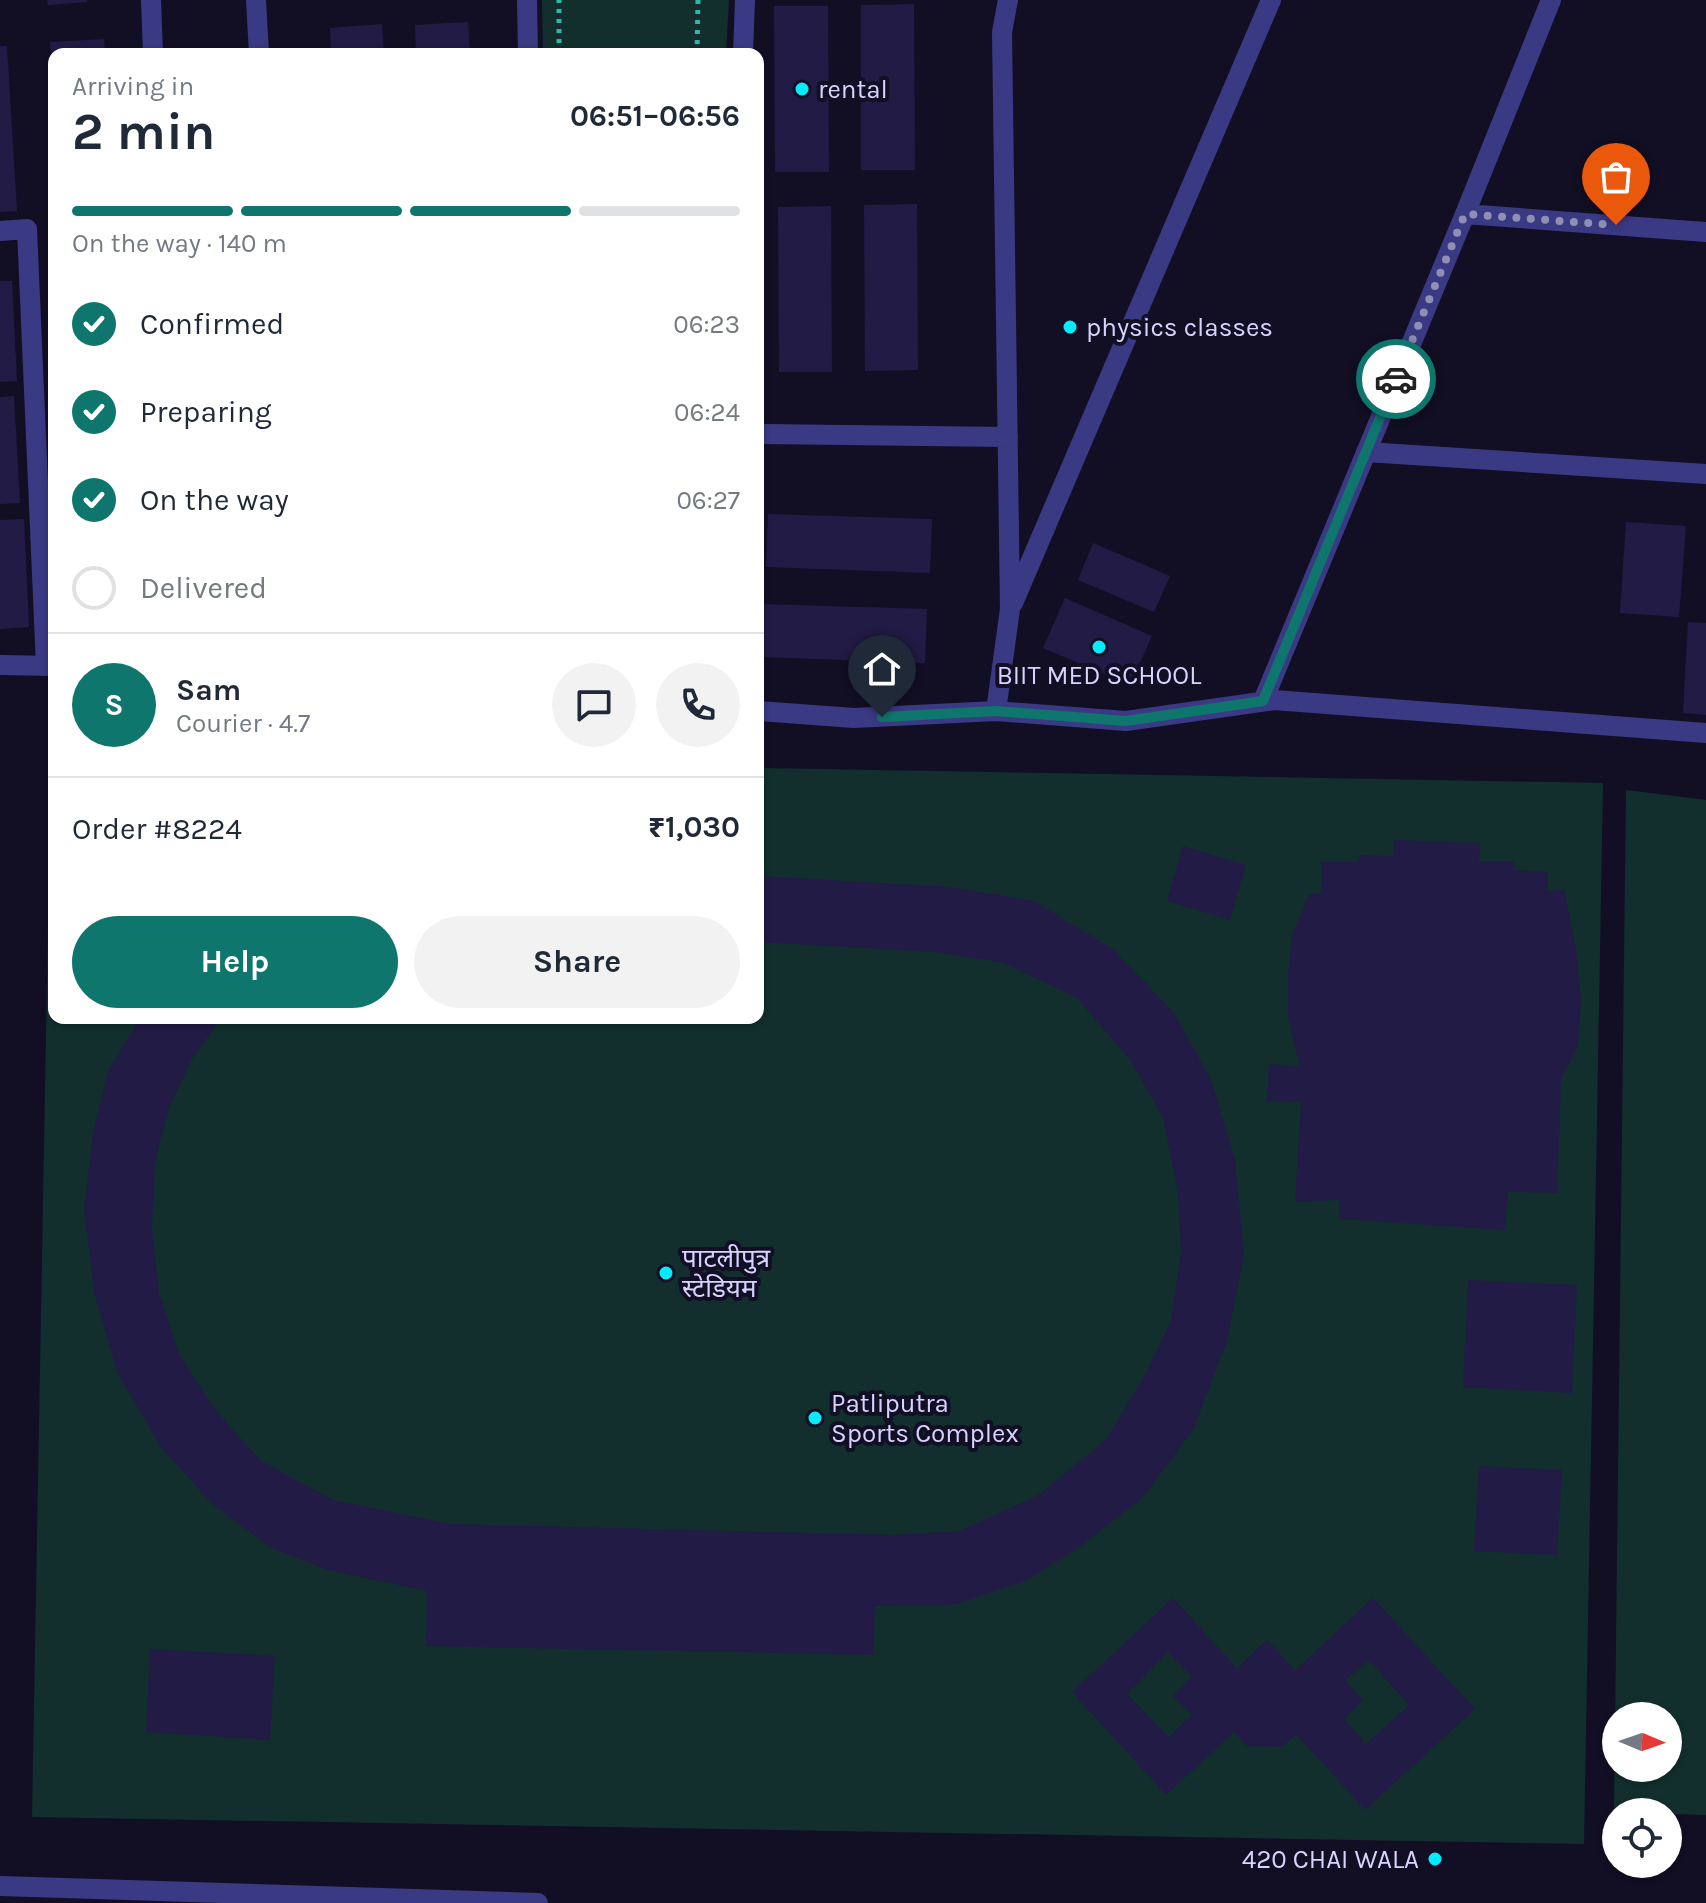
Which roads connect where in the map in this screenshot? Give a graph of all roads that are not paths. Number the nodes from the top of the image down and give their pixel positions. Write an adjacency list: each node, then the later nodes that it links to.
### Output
1 (151, 0): 8 (street)
2 (256, 0): 9 (street)
3 (527, 0): 10 (street)
4 (745, 0): 11 (street)
5 (1008, 0): 16 (street)
6 (1271, 0): 19 (street)
7 (1551, 0): 12 (street)
8 (153, 48)
9 (259, 48)
10 (528, 48)
11 (743, 48)
12 (1465, 214): 14 (street); 17 (street)
13 (0, 231): 20 (street)
14 (1706, 232)
15 (764, 434): 16 (street)
16 (1008, 437): 19 (street)
17 (1366, 452): 18 (street); 23 (street)
18 (1706, 474)
19 (1010, 609): 25 (street)
20 (48, 628)
21 (0, 665): 22 (street)
22 (48, 666)
23 (1263, 701): 25 (street); 26 (street)
24 (764, 711): 25 (street)
25 (996, 711)
26 (1706, 733)
27 (0, 1886): 28 (street)
28 (538, 1903)

